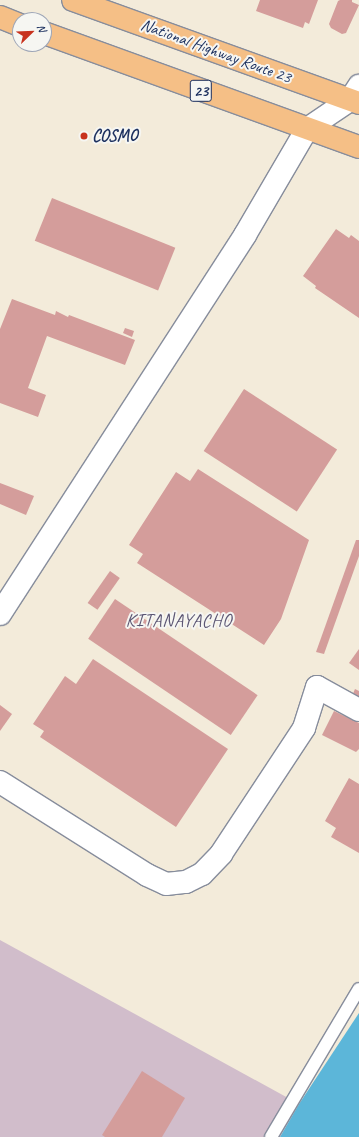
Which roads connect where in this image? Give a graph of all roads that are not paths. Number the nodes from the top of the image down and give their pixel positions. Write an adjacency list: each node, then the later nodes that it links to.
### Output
1 (73, 0): 5 (highway, National Highway Route 23 / 23)
2 (0, 18): 3 (highway)
3 (12, 22)
4 (52, 37): 6 (highway, 23)
5 (356, 96): 6 (street)
6 (307, 129): 7 (highway, 23); 8 (street)
7 (359, 147)
8 (0, 614)
9 (359, 710): 10 (street)
10 (0, 782)
11 (359, 989): 12 (lane)
12 (271, 1137)

